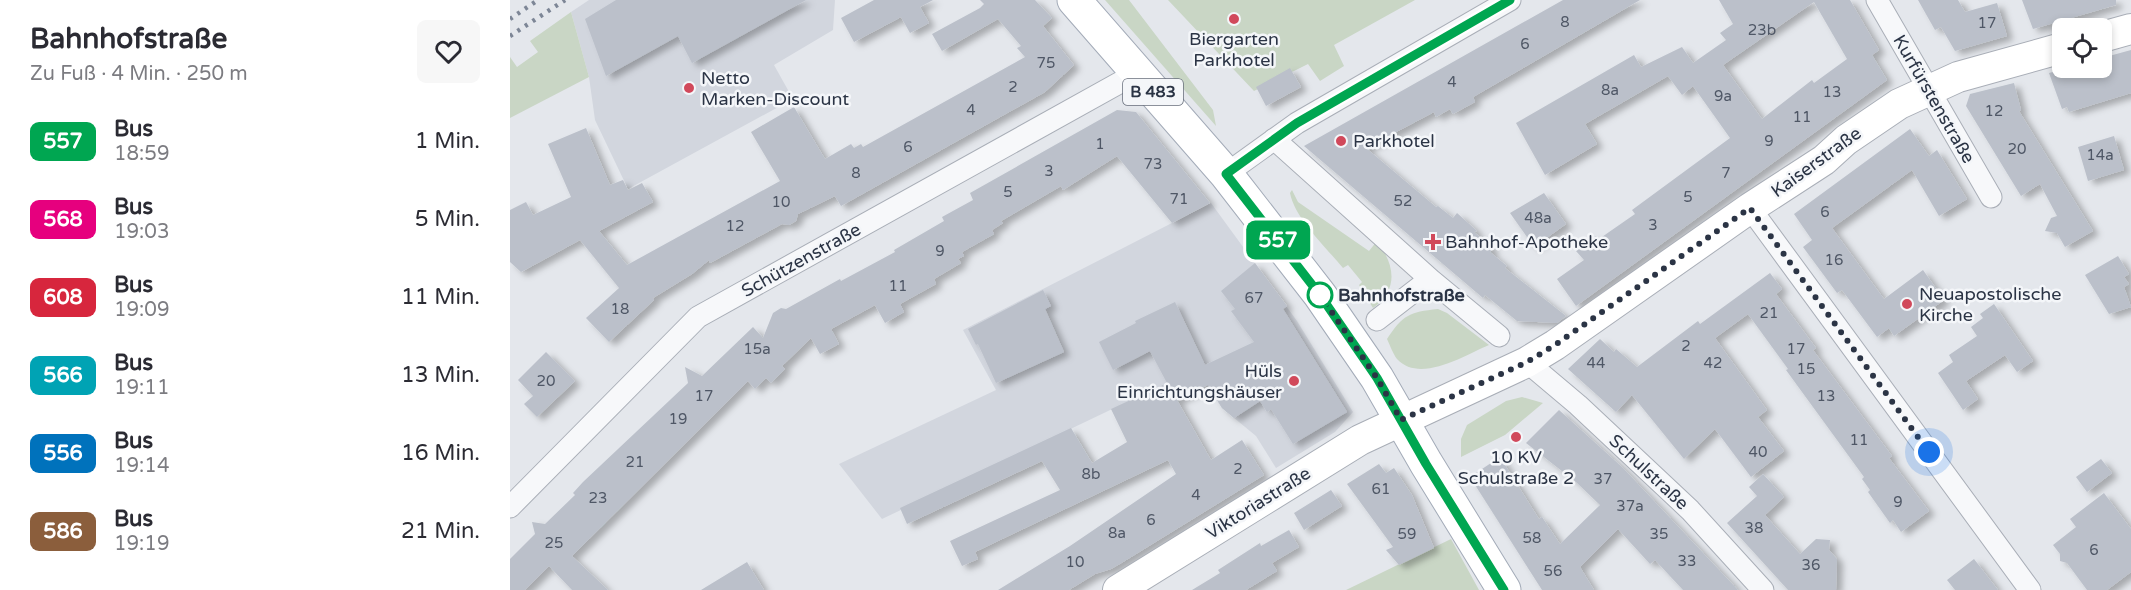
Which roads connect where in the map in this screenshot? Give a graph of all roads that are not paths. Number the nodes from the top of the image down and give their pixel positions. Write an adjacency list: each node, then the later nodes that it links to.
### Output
1 (1074, 0): 7 (main road, B 483)
2 (1510, 0): 9 (street)
3 (1877, 0): 8 (street, Kurfürstenstraße)
4 (2131, 29): 5 (main road)
5 (2112, 34)
6 (2052, 51): 8 (main road, Kaiserstraße)
7 (1137, 73): 10 (main road, B 483); 18 (street, Schützenstraße)
8 (1928, 89): 11 (street, Kurfürstenstraße); 12 (main road, Kaiserstraße)
9 (1274, 139): 10 (street); 13 (street)
10 (1226, 174): 17 (main road, B 483)
11 (1991, 197)
12 (1750, 208): 16 (main road, Kaiserstraße); 22 (street)
13 (1430, 279): 14 (street); 15 (street)
14 (1377, 320)
15 (1498, 336)
16 (1527, 362): 17 (main road, Kaiserstraße); 21 (street, Schulstraße)
17 (1401, 420): 19 (main road, Viktoriastraße); 20 (main road, B 483)
18 (510, 507)
19 (1118, 590)
20 (1504, 590)
21 (1763, 590)
22 (2030, 590)

